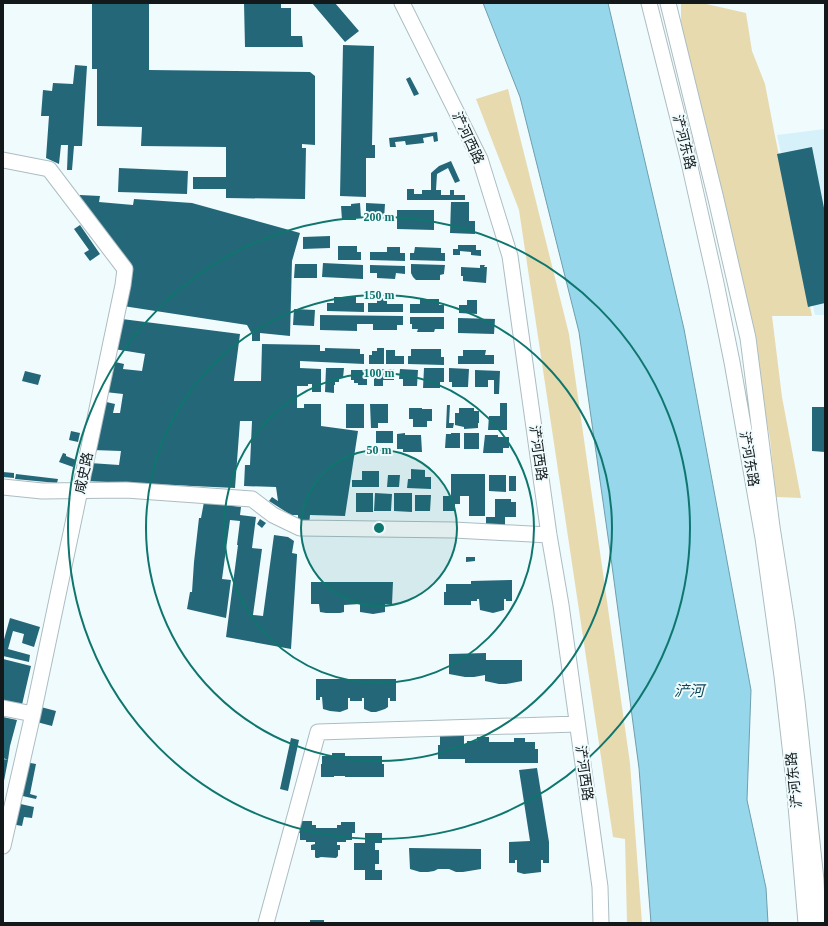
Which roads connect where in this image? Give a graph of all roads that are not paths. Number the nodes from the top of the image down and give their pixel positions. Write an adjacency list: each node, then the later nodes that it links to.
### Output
1 (402, 3): 7 (street, 浐河西路)
2 (650, 3): 12 (street, 浐河东路)
3 (668, 3): 12 (street, 浐河东路)
4 (3, 160): 6 (street, 咸史路)
5 (3, 487): 6 (street)
6 (80, 491): 7 (street); 9 (street, 咸史路)
7 (549, 535): 10 (street, 浐河西路)
8 (3, 708): 9 (street)
9 (34, 714): 11 (street, 咸史路)
10 (577, 724): 13 (street); 14 (street, 浐河西路)
11 (3, 846)
12 (814, 916)
13 (266, 923)
14 (601, 923)

